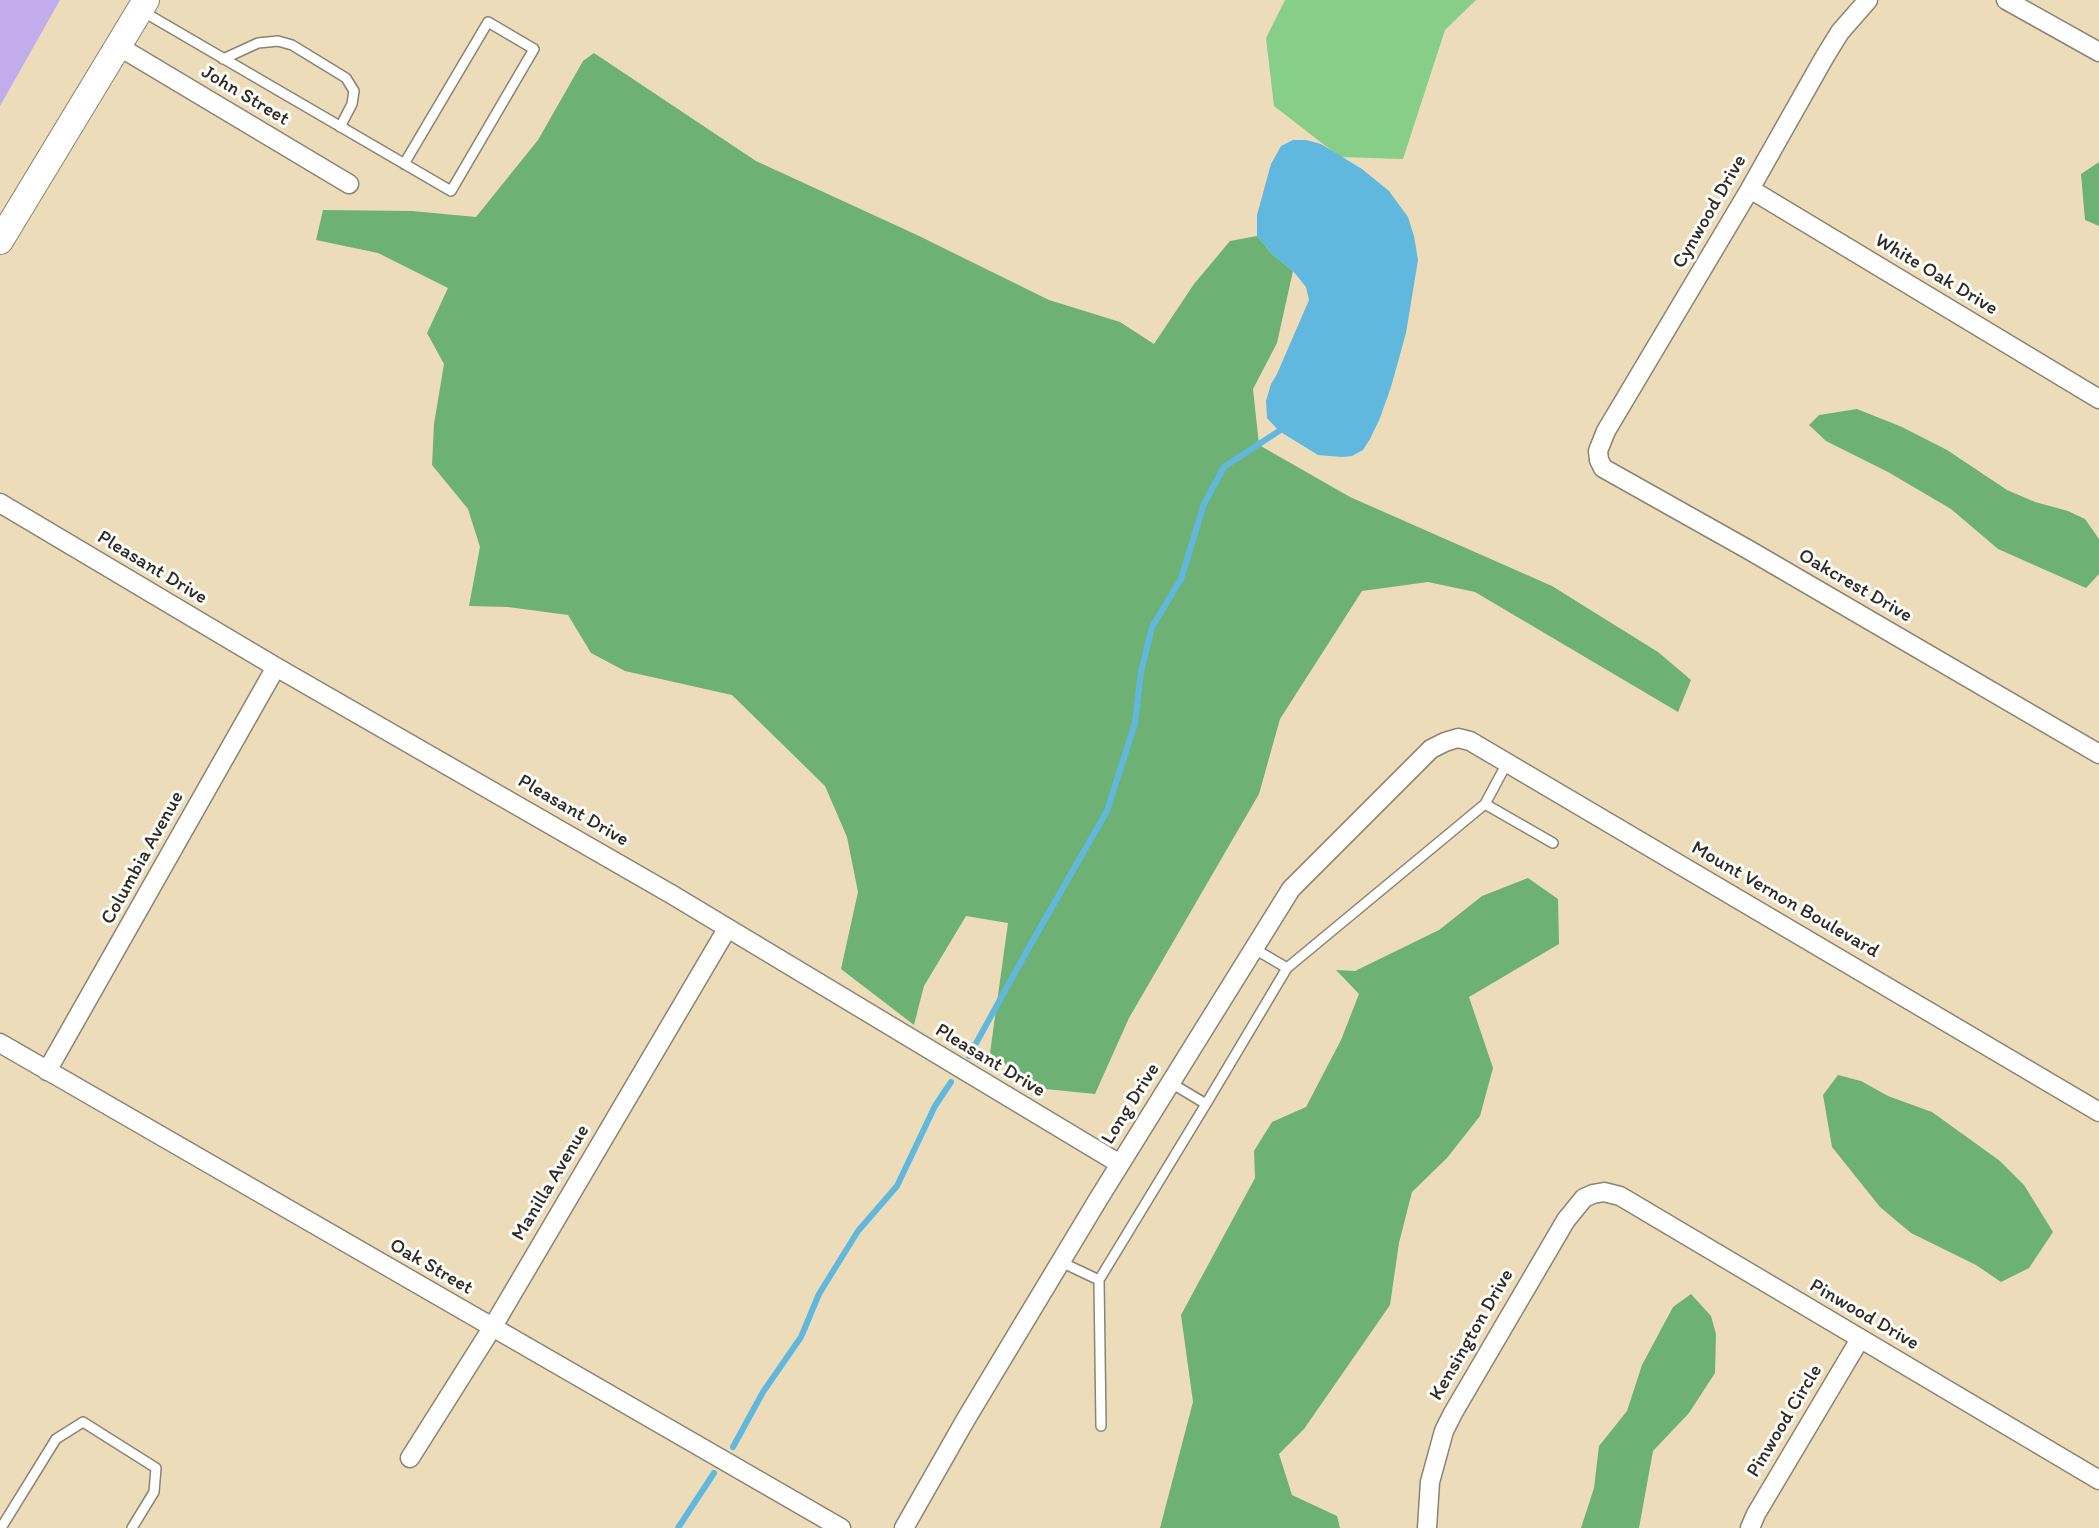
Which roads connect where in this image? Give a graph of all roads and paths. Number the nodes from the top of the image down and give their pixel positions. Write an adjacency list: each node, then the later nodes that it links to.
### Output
1 (1868, 0): 10 (street, Cynwood Drive)
2 (2006, 0): 5 (street)
3 (143, 5): 4 (main road); 6 (lane)
4 (118, 46): 9 (street, John Street); 11 (main road)
5 (2099, 52)
6 (223, 58): 7 (lane); 7 (lane)
7 (340, 127): 8 (lane)
8 (404, 164): 8 (lane)
9 (349, 184)
10 (1749, 189): 12 (street, White Oak Drive); 13 (street, Cynwood Drive)
11 (6, 227)
12 (2099, 399)
13 (1598, 451): 17 (street, Oakcrest Drive)
14 (0, 503): 15 (street, Pleasant Drive)
15 (276, 667): 21 (street, Pleasant Drive); 25 (street, Columbia Avenue)
16 (1444, 742): 18 (street, Mount Vernon Boulevard); 22 (street, Long Drive)
17 (2099, 754)
18 (1508, 763): 19 (lane); 28 (street, Mount Vernon Boulevard)
19 (1485, 804): 20 (lane); 23 (lane)
20 (1553, 843)
21 (727, 929): 29 (street, Pleasant Drive); 33 (street, Manilla Avenue)
22 (1253, 948): 23 (lane); 26 (street, Long Drive)
23 (1287, 968): 27 (lane)
24 (0, 1042): 25 (street, Oak Street)
25 (47, 1071): 33 (street, Oak Street)
26 (1171, 1083): 27 (lane); 29 (street, Long Drive)
27 (1206, 1104): 32 (lane)
28 (2099, 1112)
29 (1120, 1164): 31 (street, Long Drive)
30 (1604, 1192): 34 (street, Pinwood Drive); 42 (street, Kensington Drive)
31 (1061, 1262): 32 (lane); 41 (street, Long Drive)
32 (1099, 1280): 35 (lane)
33 (492, 1328): 36 (street, Manilla Avenue); 40 (street, Oak Street)
34 (1860, 1339): 37 (street, Pinwood Drive); 43 (street, Pinwood Circle)
35 (1101, 1426)
36 (410, 1458)
37 (2099, 1480)
38 (1, 1528): 39 (lane)
39 (132, 1528)
40 (841, 1528)
41 (904, 1528)
42 (1427, 1528)
43 (1750, 1528)

